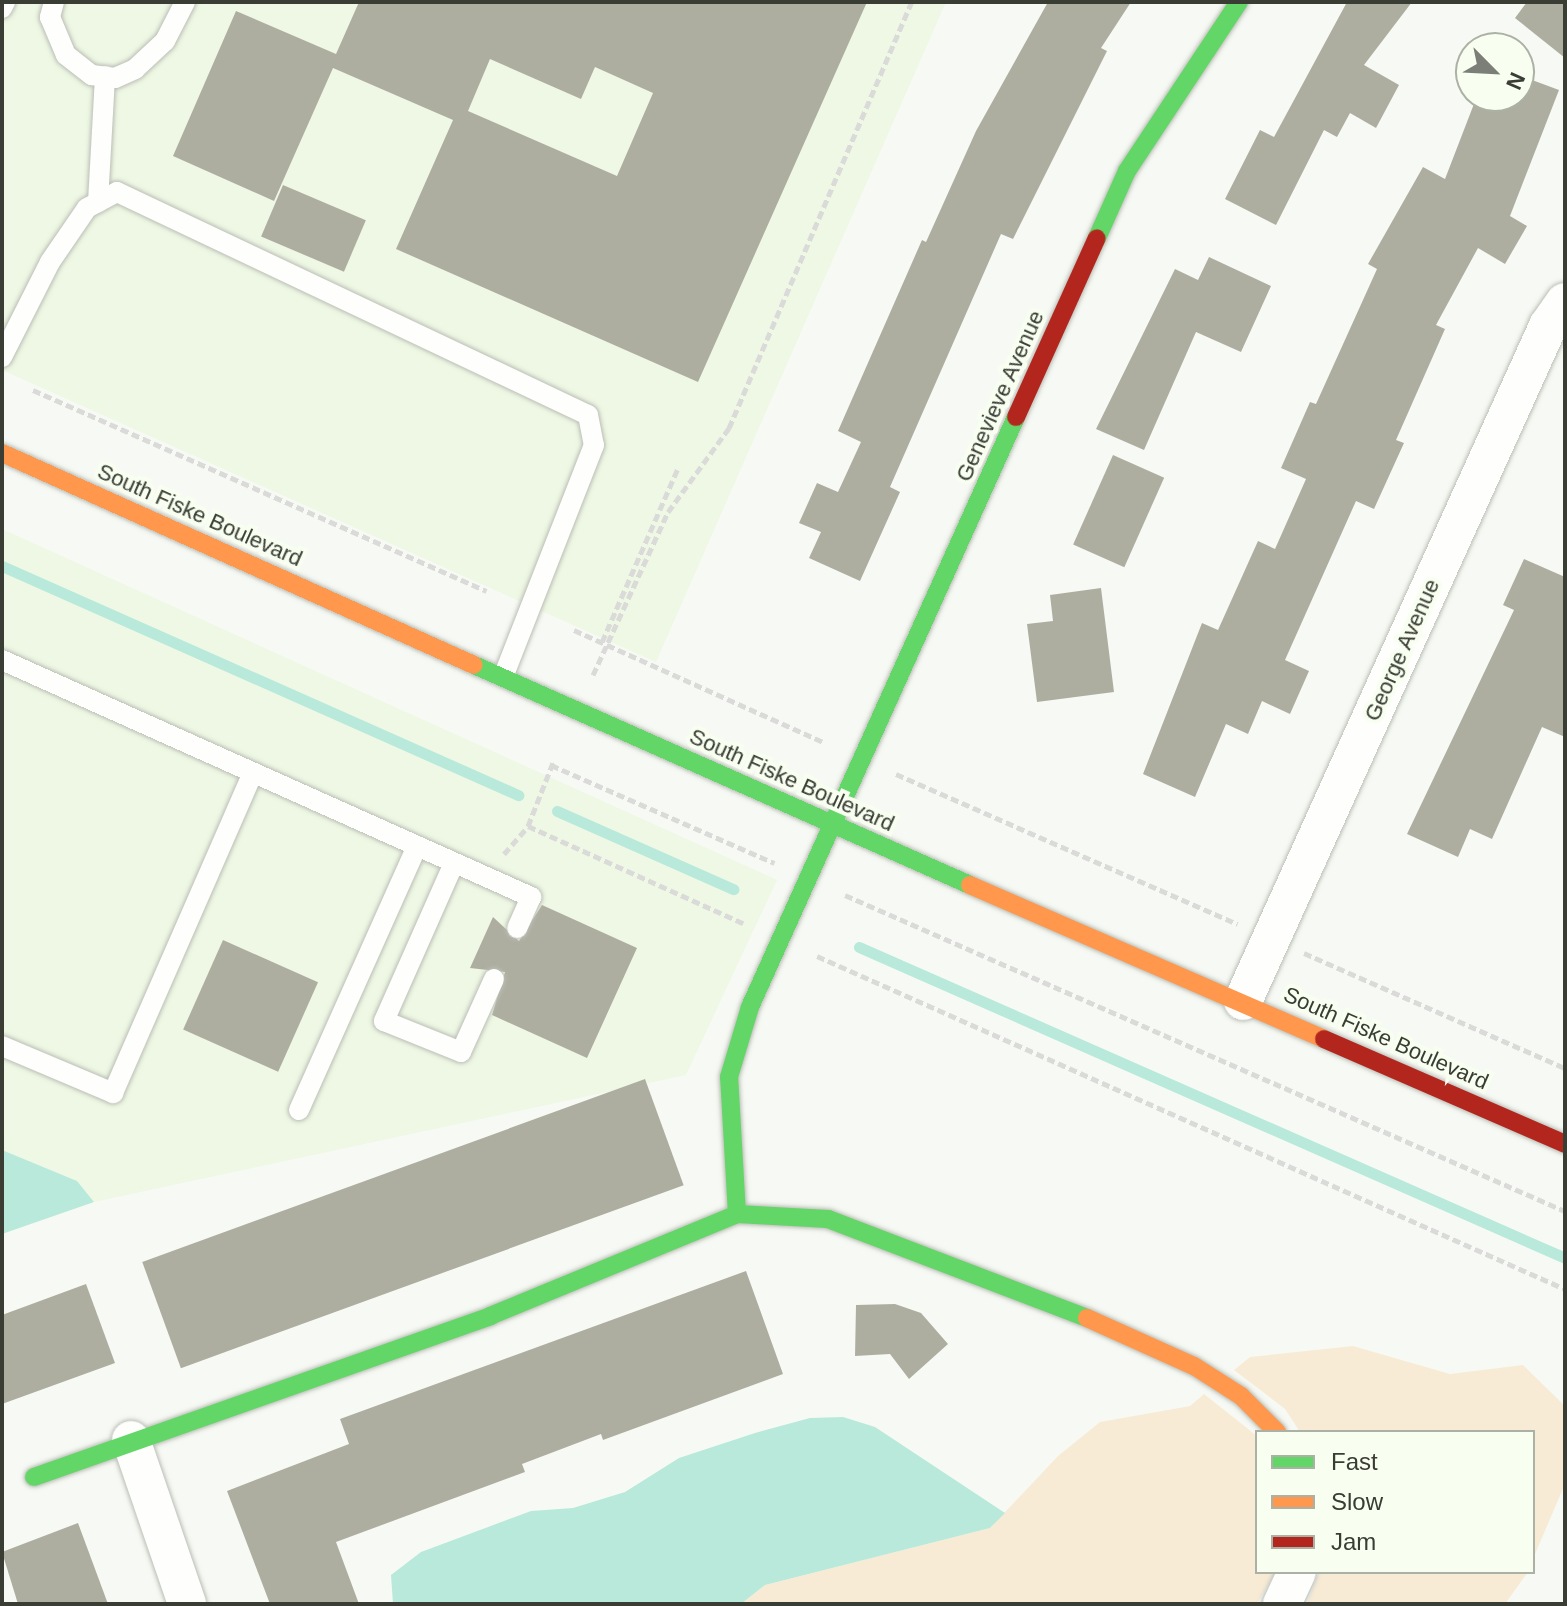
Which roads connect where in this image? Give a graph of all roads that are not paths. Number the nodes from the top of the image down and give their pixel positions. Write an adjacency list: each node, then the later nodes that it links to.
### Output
1 (5, 2): 5 (lane)
2 (54, 2): 6 (lane)
3 (185, 2): 6 (lane)
4 (1239, 2): 14 (street, Genevieve Avenue)
5 (2, 8)
6 (105, 76): 7 (lane)
7 (98, 202): 9 (lane); 12 (lane)
8 (1565, 302): 19 (street, George Avenue)
9 (2, 357)
10 (2, 453): 12 (street, South Fiske Boulevard)
11 (2, 660): 13 (lane)
12 (503, 677): 14 (street, South Fiske Boulevard)
13 (253, 773): 15 (lane); 20 (lane)
14 (834, 826): 19 (street, South Fiske Boulevard); 23 (street, Genevieve Avenue)
15 (417, 846): 16 (lane); 21 (lane)
16 (454, 863): 17 (lane); 18 (lane)
17 (517, 928)
18 (494, 979)
19 (1243, 1001): 22 (street, South Fiske Boulevard)
20 (2, 1046)
21 (299, 1110)
22 (1565, 1144)
23 (737, 1214): 24 (street); 25 (street)
24 (1275, 1430)
25 (131, 1440): 26 (street); 28 (street)
26 (34, 1477)
27 (1296, 1574): 29 (street)
28 (187, 1604)
29 (1282, 1604)

